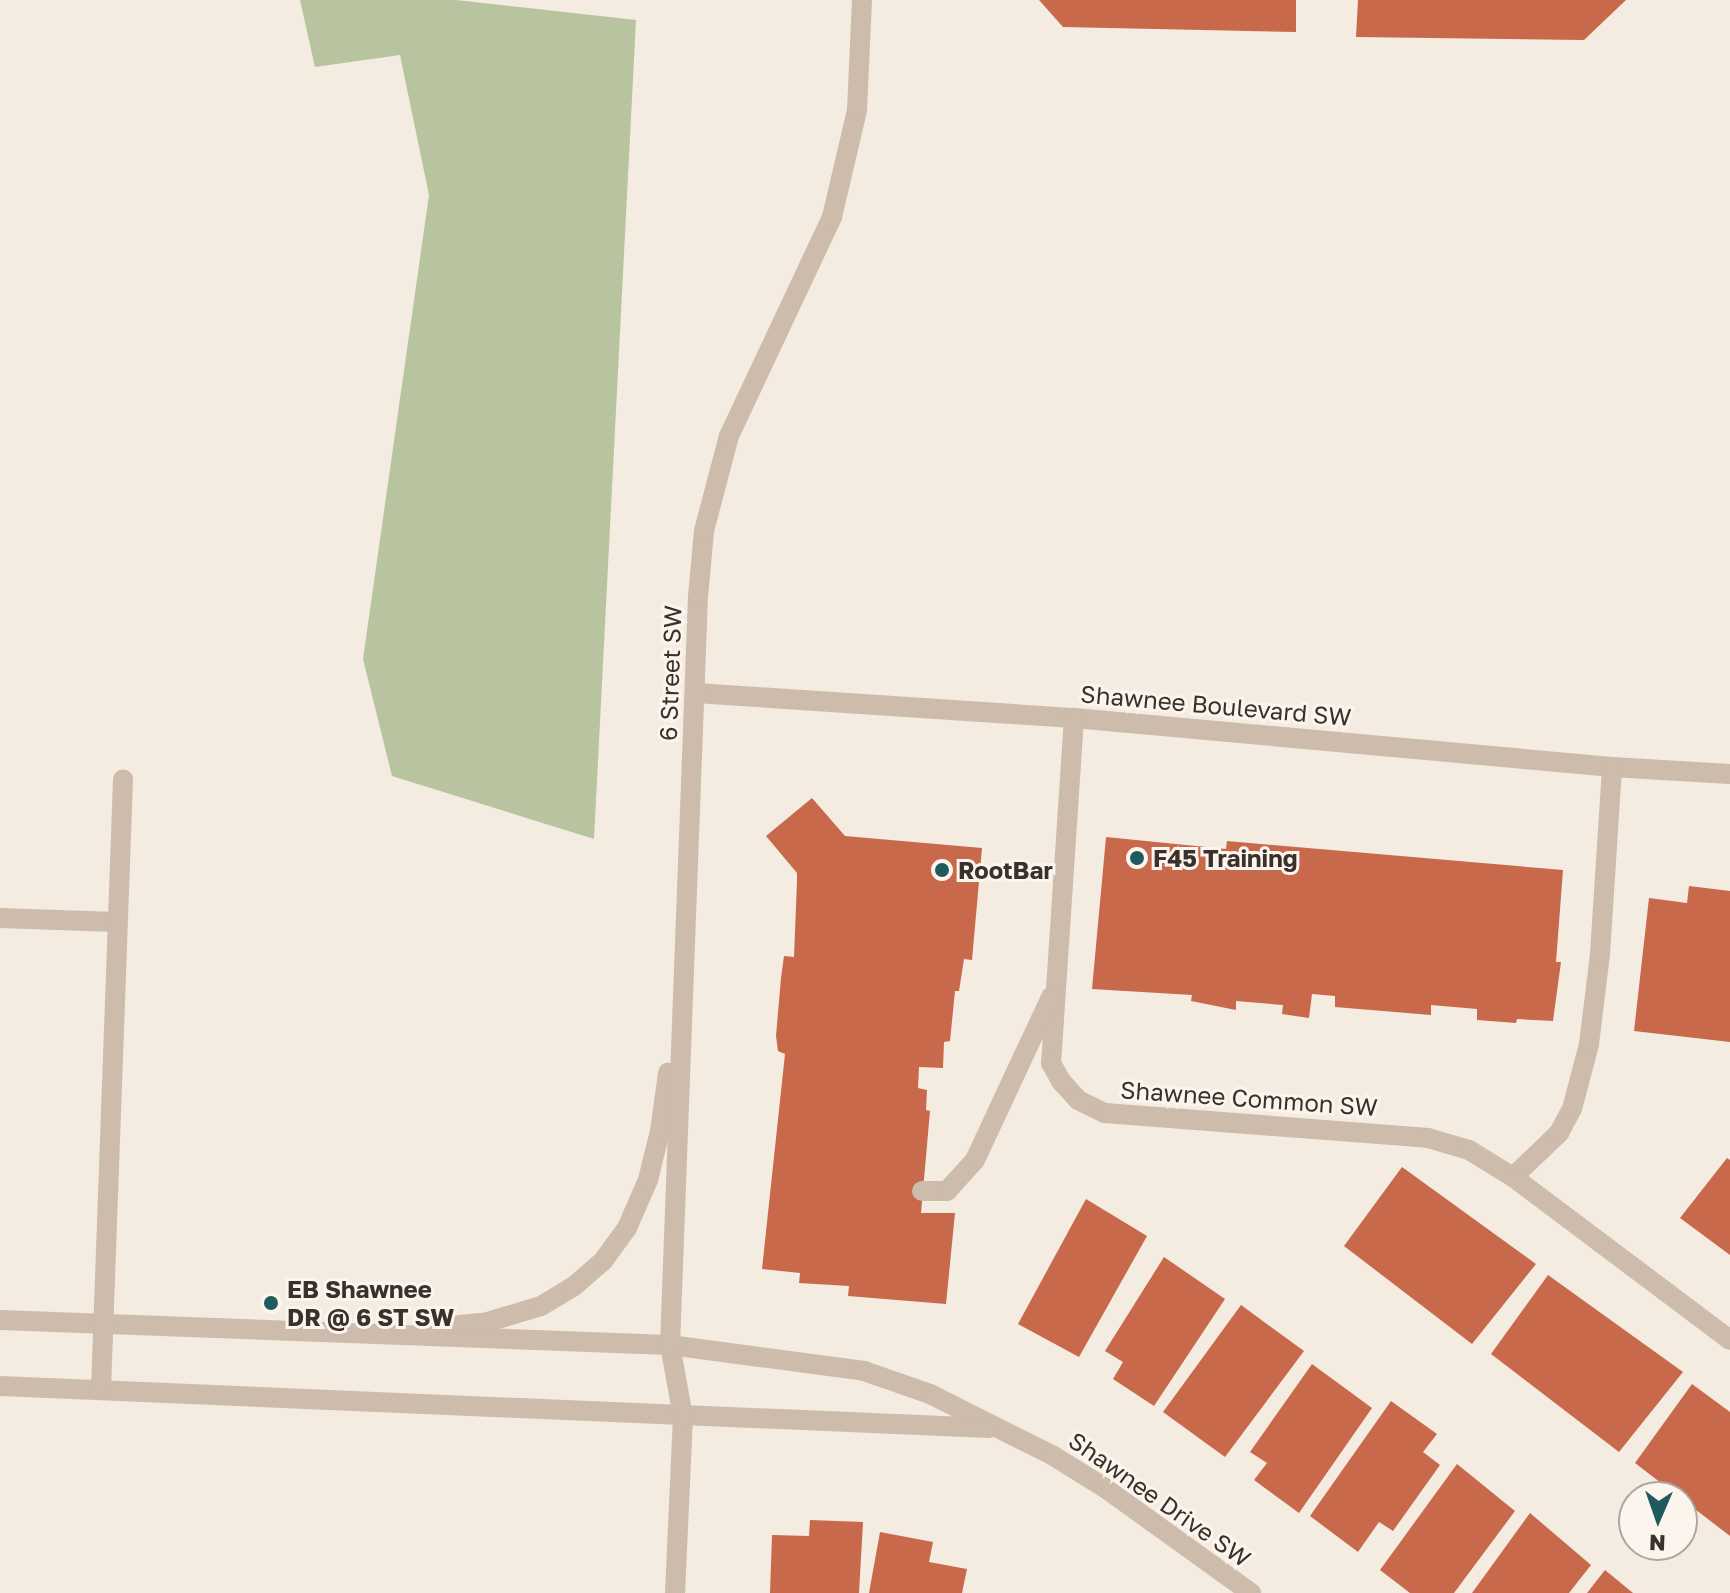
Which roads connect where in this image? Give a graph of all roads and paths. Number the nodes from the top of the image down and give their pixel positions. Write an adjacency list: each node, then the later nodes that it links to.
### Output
1 (862, 0): 2 (street, 6 Street SW)
2 (696, 693): 3 (street, Shawnee Boulevard SW); 9 (street, 6 Street SW)
3 (1074, 718): 4 (street, Shawnee Boulevard SW); 10 (street, Shawnee Common SW)
4 (1612, 767): 5 (street, Shawnee Boulevard SW); 11 (street)
5 (1730, 774)
6 (123, 779): 8 (street)
7 (0, 918): 8 (street)
8 (116, 922): 14 (street)
9 (684, 951): 15 (street); 17 (street, 6 Street SW)
10 (1056, 986): 11 (street, Shawnee Common SW); 12 (street)
11 (1513, 1177): 16 (street, Shawnee Common SW)
12 (922, 1191)
13 (0, 1320): 14 (street)
14 (104, 1324): 15 (street); 19 (street)
15 (363, 1331): 17 (street, Shawnee Drive SW)
16 (1730, 1340)
17 (670, 1345): 20 (street, 6 Street SW); 21 (street, Shawnee Drive SW)
18 (0, 1386): 19 (street)
19 (101, 1389): 20 (street)
20 (683, 1417): 21 (street); 22 (street, 6 Street SW)
21 (997, 1428): 23 (street, Shawnee Drive SW)
22 (675, 1593)
23 (1251, 1593)

